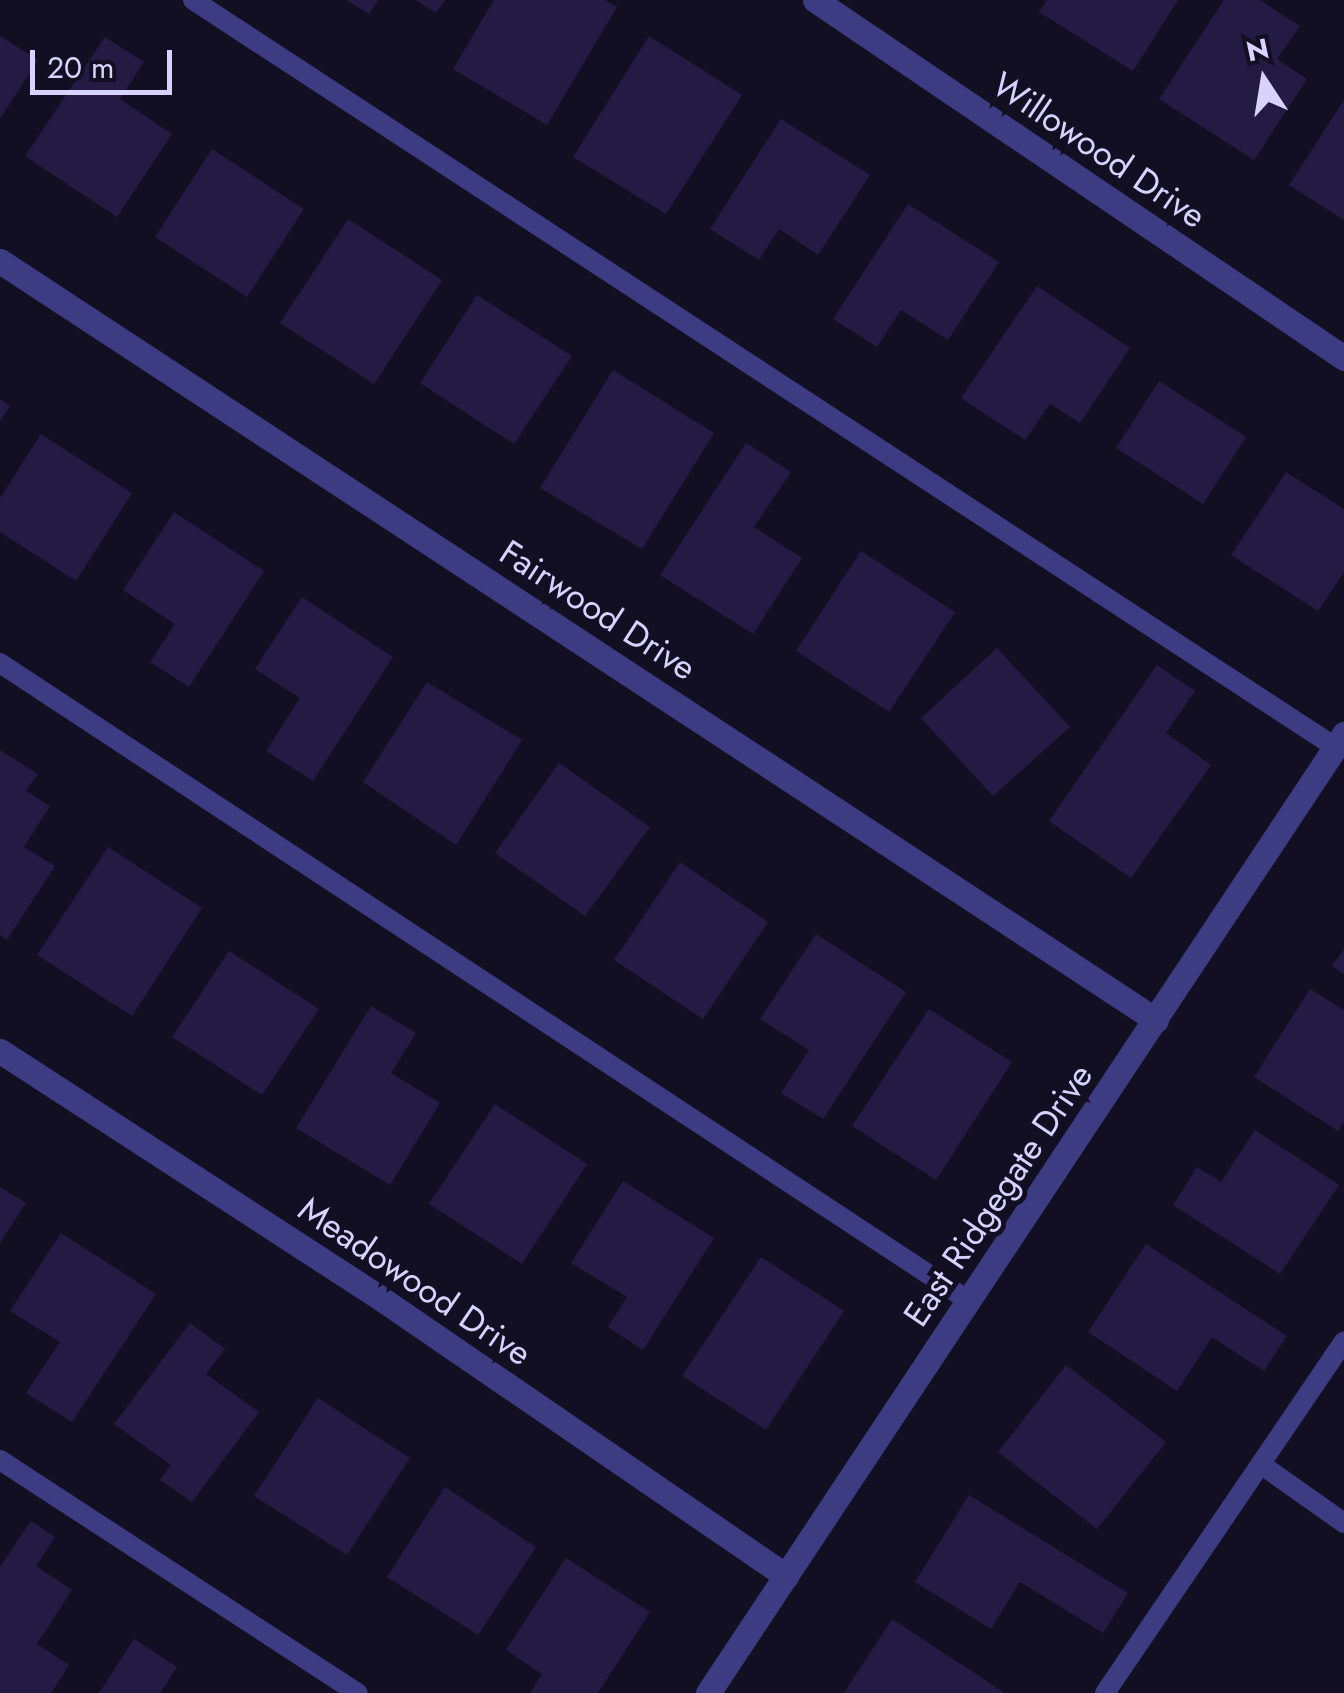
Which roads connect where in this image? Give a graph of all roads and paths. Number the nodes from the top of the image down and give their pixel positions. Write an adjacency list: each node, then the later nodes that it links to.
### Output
1 (192, 0): 6 (lane)
2 (815, 0): 4 (street, Willowood Drive)
3 (0, 261): 7 (street, Fairwood Drive)
4 (1344, 358)
5 (0, 662): 9 (lane)
6 (1340, 741): 7 (street, East Ridgegate Drive)
7 (1156, 1020): 9 (street, East Ridgegate Drive)
8 (0, 1051): 14 (street, Meadowood Drive)
9 (969, 1302): 14 (street, East Ridgegate Drive)
10 (1344, 1342): 12 (lane)
11 (0, 1460): 15 (lane)
12 (1262, 1465): 13 (lane); 17 (lane)
13 (1344, 1522)
14 (786, 1576): 16 (street, East Ridgegate Drive)
15 (358, 1693)
16 (708, 1693)
17 (1105, 1693)

